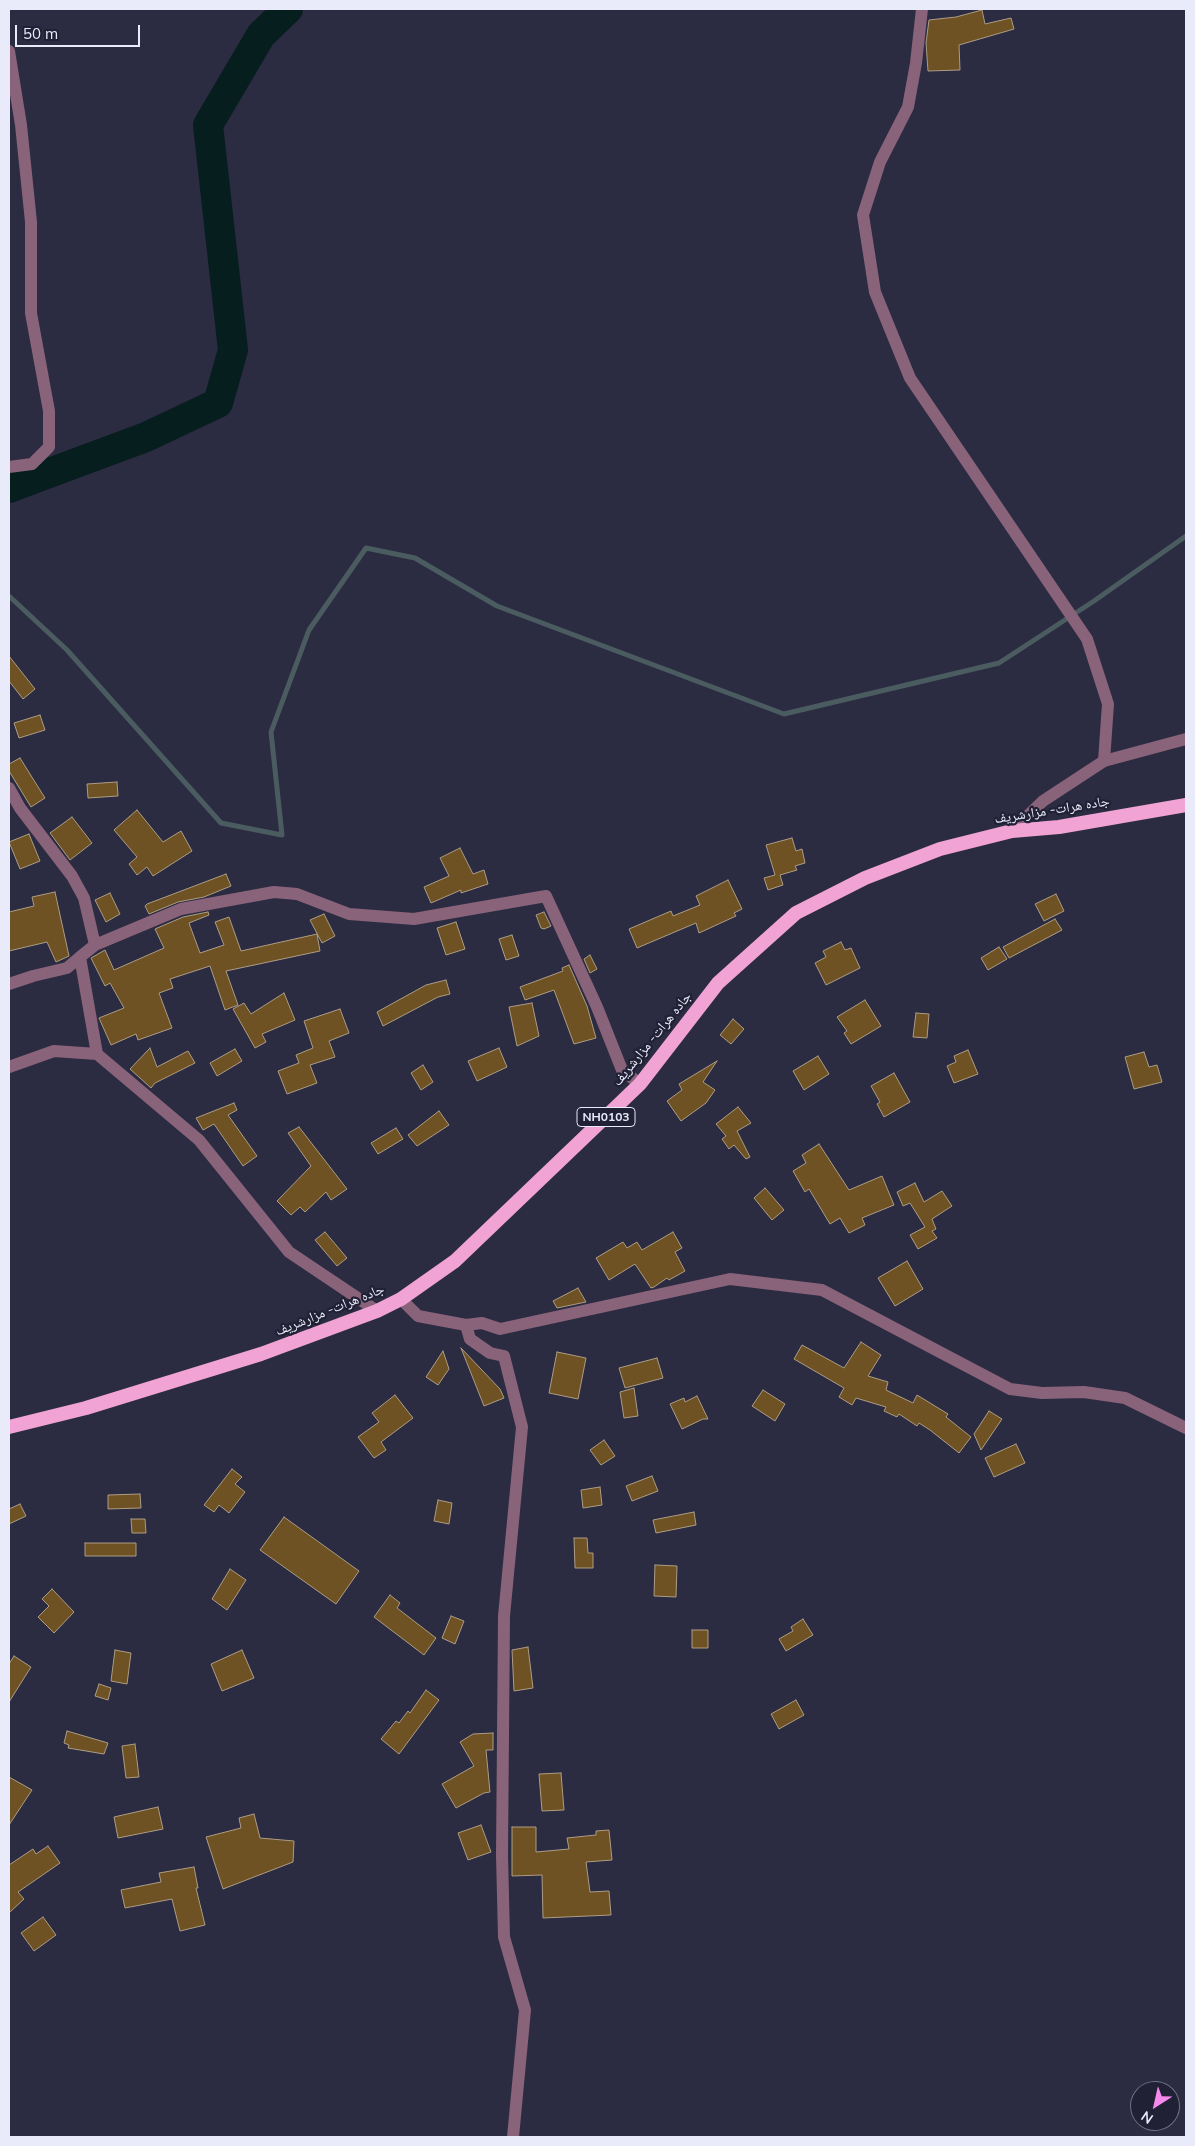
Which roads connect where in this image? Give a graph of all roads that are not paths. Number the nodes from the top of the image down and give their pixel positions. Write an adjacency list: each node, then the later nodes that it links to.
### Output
1 (922, 9): 5 (street)
2 (9, 51): 3 (street)
3 (9, 467)
4 (1186, 739): 5 (street)
5 (1104, 761): 8 (street)
6 (9, 788): 9 (street)
7 (1186, 805): 8 (highway, جاده هرات- مزارشریف / NH0103)
8 (1012, 831): 14 (highway, جاده هرات- مزارشریف / NH0103)
9 (95, 944): 10 (street); 14 (street)
10 (80, 958): 11 (street); 12 (street)
11 (9, 984)
12 (97, 1054): 13 (street); 16 (street)
13 (9, 1068)
14 (640, 1084): 15 (highway, جاده هرات- مزارشریف / NH0103)
15 (401, 1299): 16 (highway, جاده هرات- مزارشریف / NH0103); 17 (street)
16 (377, 1311): 18 (highway, جاده هرات- مزارشریف / NH0103)
17 (466, 1325): 19 (street); 20 (street)
18 (9, 1427)
19 (1186, 1428)
20 (513, 2137)

